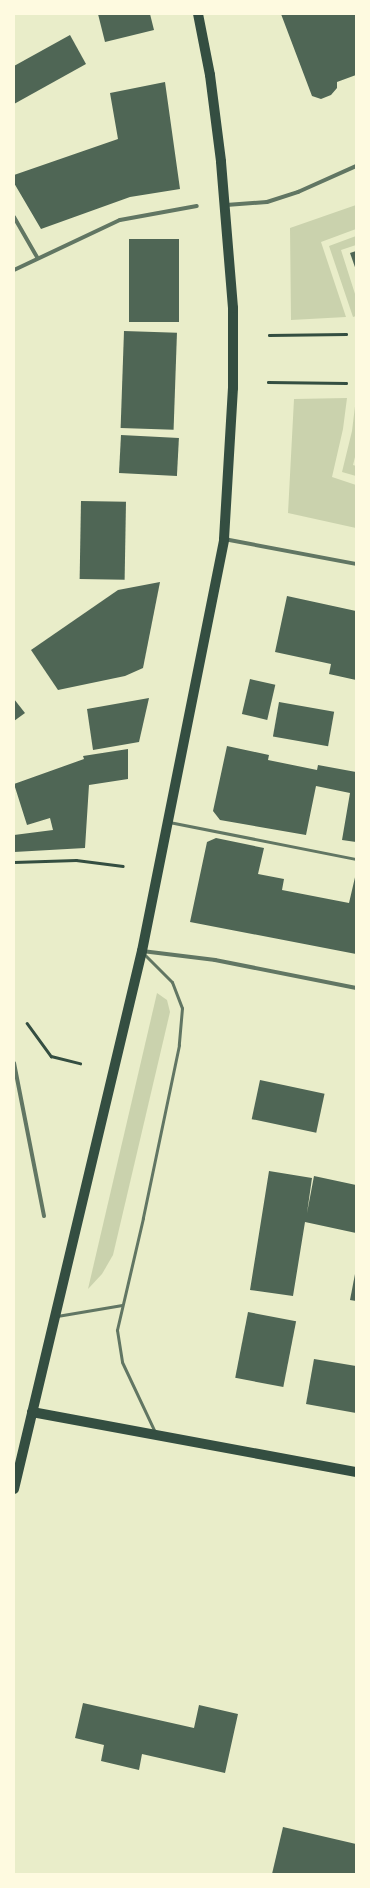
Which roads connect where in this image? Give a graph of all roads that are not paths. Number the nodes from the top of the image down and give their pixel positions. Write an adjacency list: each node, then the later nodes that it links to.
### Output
1 (198, 14): 3 (main road)
2 (356, 166): 3 (street)
3 (226, 205): 8 (main road)
4 (197, 206): 6 (street)
5 (14, 217): 6 (street)
6 (37, 258): 7 (street)
7 (14, 270)
8 (224, 539): 9 (street); 10 (main road)
9 (356, 564)
10 (168, 822): 11 (lane); 12 (main road)
11 (356, 859)
12 (142, 951): 13 (street); 16 (lane); 17 (main road)
13 (356, 988)
14 (14, 1063): 15 (street)
15 (44, 1216)
16 (122, 1305): 17 (lane); 19 (lane)
17 (56, 1316): 18 (main road)
18 (32, 1412): 19 (main road); 21 (main road)
19 (156, 1434): 20 (main road)
20 (356, 1472)
21 (14, 1489)

